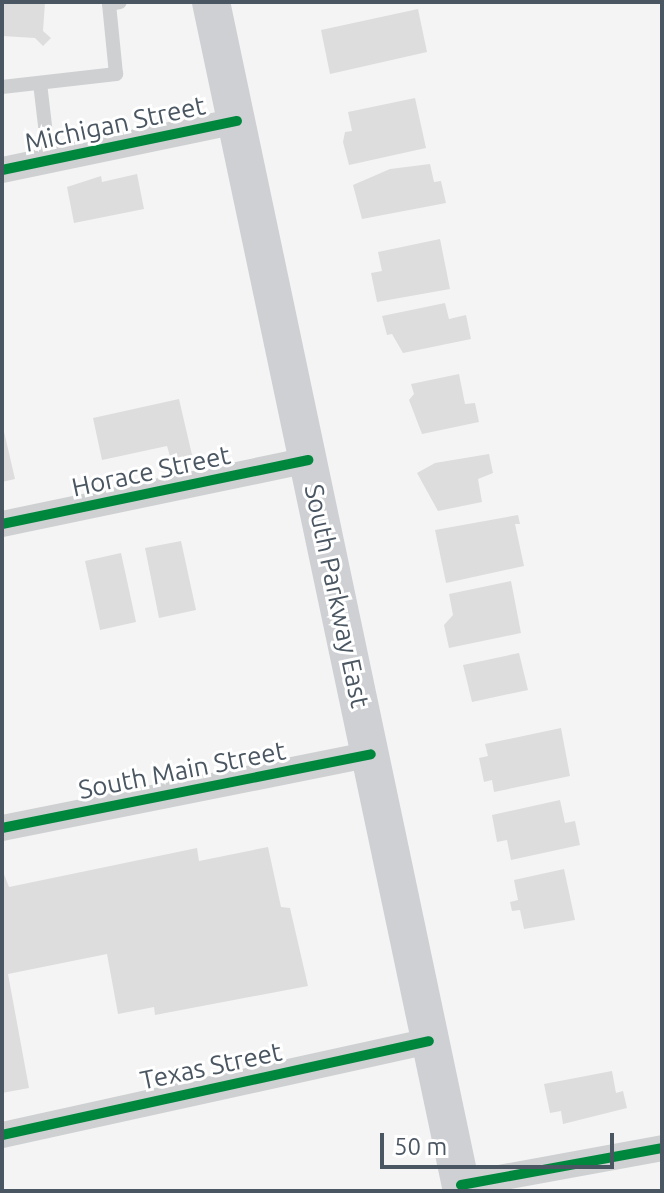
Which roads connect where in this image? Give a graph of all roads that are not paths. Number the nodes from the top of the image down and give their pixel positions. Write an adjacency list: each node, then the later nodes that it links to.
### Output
1 (120, 2): 3 (lane)
2 (211, 2): 5 (main road, South Parkway East)
3 (40, 83): 4 (lane); 6 (lane)
4 (2, 87)
5 (237, 121): 6 (street, Michigan Street); 8 (main road, South Parkway East)
6 (49, 160): 7 (street, Michigan Street)
7 (2, 170)
8 (308, 460): 9 (street, Horace Street); 10 (main road, South Parkway East)
9 (2, 524)
10 (371, 754): 11 (street, South Main Street); 12 (main road, South Parkway East)
11 (2, 828)
12 (429, 1041): 13 (street, Texas Street); 15 (main road, South Parkway East)
13 (2, 1135)
14 (662, 1148): 15 (street)
15 (461, 1188)

